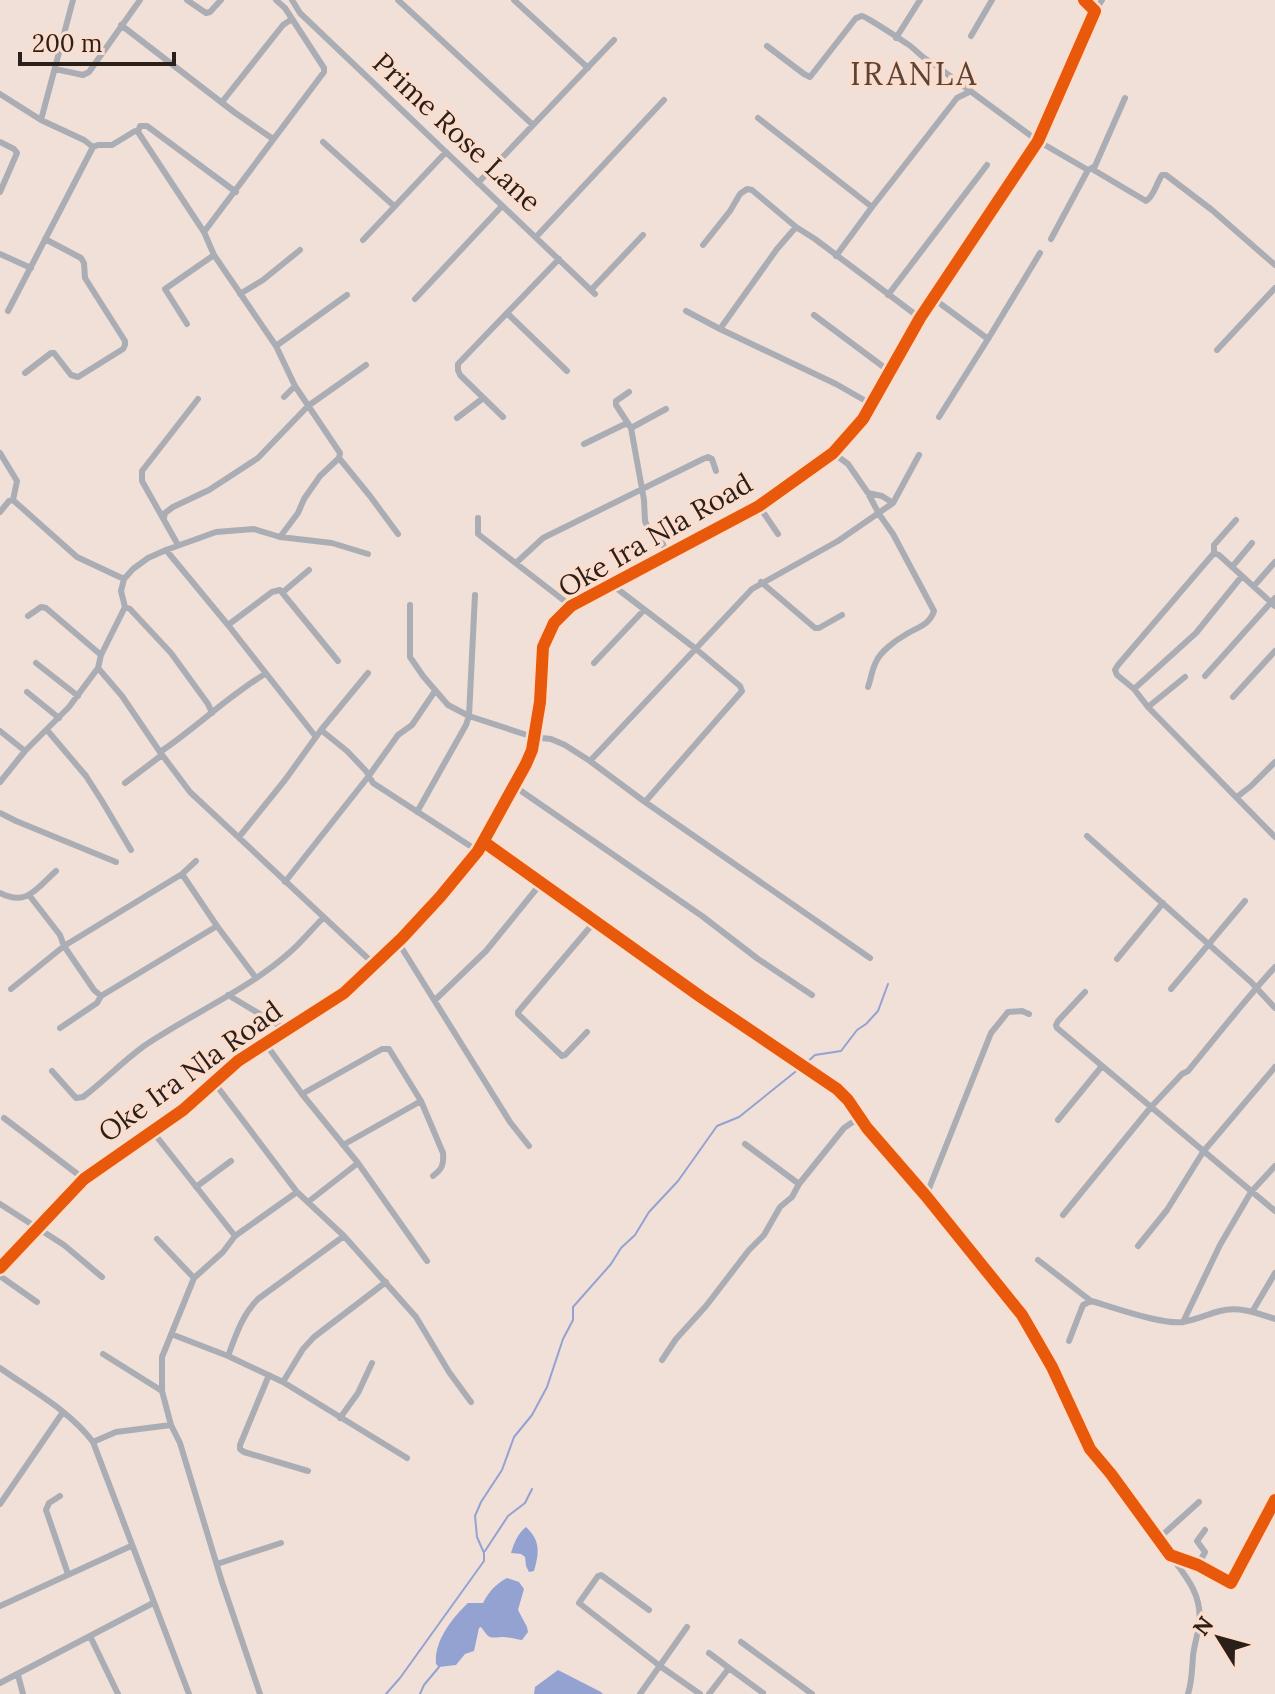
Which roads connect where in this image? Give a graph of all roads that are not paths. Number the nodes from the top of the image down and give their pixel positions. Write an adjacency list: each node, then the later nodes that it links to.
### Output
1 (73, 0): 21 (street)
2 (140, 0): 15 (street)
3 (187, 0): 4 (street)
4 (221, 0)
5 (276, 0): 14 (street)
6 (292, 0): 36 (street, Prime Rose Lane)
7 (398, 0): 29 (street)
8 (514, 0): 20 (street)
9 (920, 0): 17 (street)
10 (992, 0): 16 (street)
11 (1084, 0): 13 (street)
12 (1102, 0): 13 (street, Oke Ira Nla Road)
13 (1095, 11): 32 (street, Oke Ira Nla Road)
14 (292, 19): 26 (street); 31 (street)
15 (121, 25): 21 (street); 26 (street)
16 (971, 36)
17 (896, 38): 19 (street); 22 (street)
18 (614, 40): 20 (street)
19 (767, 46)
20 (588, 68): 29 (street)
21 (55, 69): 28 (street)
22 (971, 91): 32 (street); 44 (street)
23 (0, 94): 28 (street)
24 (1125, 98): 38 (street)
25 (664, 100): 48 (street)
26 (222, 102): 31 (street)
27 (758, 118): 44 (street)
28 (41, 120): 35 (street)
29 (533, 125): 39 (street)
30 (138, 132): 35 (street); 41 (street); 46 (street)
31 (273, 139): 41 (street)
32 (1038, 141): 38 (street); 66 (street, Oke Ira Nla Road)
33 (0, 142): 40 (street)
34 (323, 142): 42 (street)
35 (93, 147): 49 (street)
36 (446, 152): 39 (street, Prime Rose Lane); 42 (street)
37 (987, 165): 64 (street)
38 (1090, 170): 50 (street); 59 (street)
39 (478, 183): 43 (street, Prime Rose Lane)
40 (0, 192)
41 (236, 192): 46 (street)
42 (394, 206): 51 (street)
43 (502, 206): 48 (street, Prime Rose Lane); 65 (street)
44 (872, 207): 57 (street)
45 (796, 227): 52 (street); 57 (street); 73 (street)
46 (204, 232): 56 (street)
47 (643, 235): 58 (street, Prime Rose Lane)
48 (536, 237): 58 (street, Prime Rose Lane)
49 (45, 239): 60 (street); 80 (street)
50 (1051, 239)
51 (363, 240)
52 (703, 245)
53 (300, 250): 62 (street)
54 (1040, 253): 74 (street)
55 (0, 254): 60 (street)
56 (214, 255): 62 (street); 72 (street)
57 (836, 256): 64 (street)
58 (559, 259): 69 (street)
59 (1275, 265)
60 (31, 268): 67 (street)
61 (1275, 288): 76 (street)
62 (240, 294): 75 (street)
63 (347, 295): 75 (street)
64 (888, 295): 71 (street)
65 (415, 299)
66 (934, 299): 71 (street, Oke Ira Nla Road); 74 (street)
67 (8, 311)
68 (686, 311): 73 (street)
69 (507, 313): 78 (street); 85 (street)
70 (814, 315): 79 (street)
71 (920, 318): 79 (street, Oke Ira Nla Road)
72 (187, 324)
73 (720, 329): 86 (street)
74 (988, 339): 90 (street)
75 (276, 346): 81 (street)
76 (1217, 350)
77 (366, 365): 87 (street)
78 (567, 371)
79 (889, 371): 86 (street, Oke Ira Nla Road)
80 (25, 373)
81 (295, 386): 83 (street); 87 (street)
82 (629, 392): 92 (street)
83 (284, 397)
84 (198, 399): 106 (street)
85 (482, 399): 89 (street); 91 (street)
86 (871, 404): 95 (street, Oke Ira Nla Road)
87 (308, 406): 97 (street); 106 (street)
88 (666, 409): 92 (street)
89 (503, 417)
90 (939, 417)
91 (457, 418)
92 (630, 426): 93 (street); 99 (street)
93 (584, 444)
94 (0, 453): 101 (street)
95 (833, 453): 100 (street); 103 (street, Oke Ira Nla Road)
96 (919, 455): 102 (street)
97 (339, 458): 109 (street); 111 (street)
98 (716, 471): 99 (street)
99 (642, 490): 117 (street); 119 (street)
100 (868, 493): 102 (street); 105 (street)
101 (13, 500): 104 (street); 123 (street)
102 (893, 503): 105 (street)
103 (759, 506): 110 (street); 117 (street, Oke Ira Nla Road)
104 (0, 512)
105 (879, 514): 124 (street); 148 (street)
106 (164, 518): 113 (street)
107 (478, 518): 119 (street)
108 (1236, 520): 115 (street)
109 (398, 534)
110 (778, 534)
111 (280, 537): 113 (street); 116 (street)
112 (1252, 543): 120 (street)
113 (178, 545): 114 (street)
114 (166, 550): 123 (street); 136 (street)
115 (1214, 553): 120 (street); 149 (street)
116 (368, 554)
117 (666, 555): 125 (street, Oke Ira Nla Road)
118 (1275, 562): 126 (street)
119 (516, 563): 131 (street)
120 (1232, 567): 122 (street)
121 (309, 570): 127 (street)
122 (1242, 576): 126 (street); 149 (street)
123 (124, 579): 132 (street)
124 (761, 582): 134 (street); 137 (street)
125 (611, 584): 131 (street, Oke Ira Nla Road); 133 (street)
126 (1254, 586): 129 (street)
127 (283, 592): 136 (street); 140 (street)
128 (475, 595): 156 (street)
129 (1274, 602): 146 (street)
130 (410, 605): 150 (street)
131 (571, 606): 162 (street, Oke Ira Nla Road)
132 (125, 607): 139 (street); 155 (street)
133 (644, 610): 137 (street); 142 (street)
134 (842, 615)
135 (28, 616): 139 (street)
136 (228, 625): 145 (street)
137 (696, 649): 165 (street); 172 (street)
138 (1275, 651): 153 (street)
139 (101, 655): 143 (street)
140 (338, 661)
141 (36, 663): 152 (street)
142 (594, 663)
143 (98, 668): 152 (street); 164 (street)
144 (368, 673): 159 (street)
145 (265, 674): 155 (street); 161 (street)
146 (1205, 676)
147 (1185, 677): 154 (street)
148 (868, 687)
149 (1134, 689): 154 (street)
150 (435, 691): 156 (street); 167 (street)
151 (27, 692): 157 (street)
152 (78, 696): 157 (street)
153 (1233, 697)
154 (1148, 707): 171 (street)
155 (212, 713): 164 (street)
156 (469, 716): 162 (street); 173 (street)
157 (59, 718): 158 (street)
158 (47, 730): 163 (street); 179 (street)
159 (321, 730): 161 (street); 167 (street)
160 (0, 731): 163 (street)
161 (316, 737): 176 (street)
162 (533, 737): 165 (street); 170 (street, Oke Ira Nla Road)
163 (25, 751): 168 (street)
164 (161, 754): 169 (street); 176 (street)
165 (590, 761): 172 (street)
166 (1275, 762): 171 (street)
167 (368, 777): 173 (street); 185 (street)
168 (0, 782)
169 (125, 783)
170 (514, 786): 178 (street, Oke Ira Nla Road); 207 (street)
171 (1237, 797): 177 (street)
172 (645, 802): 197 (street)
173 (417, 812): 180 (street)
174 (0, 813): 182 (street)
175 (1087, 836): 190 (street)
176 (239, 837): 185 (street)
177 (1275, 837)
178 (484, 842): 180 (street, Oke Ira Nla Road); 186 (street)
179 (131, 850)
180 (478, 851): 194 (street, Oke Ira Nla Road)
181 (196, 861): 184 (street)
182 (116, 862)
183 (56, 871): 188 (street)
184 (182, 874): 193 (street); 195 (street)
185 (285, 882): 191 (street)
186 (542, 882): 192 (street); 209 (street)
187 (0, 893): 188 (street)
188 (29, 895): 195 (street)
189 (1245, 901): 196 (street)
190 (1163, 903): 196 (street); 198 (street)
191 (323, 918): 199 (street); 201 (street)
192 (596, 920): 214 (street); 223 (street)
193 (217, 926): 201 (street); 208 (street)
194 (398, 942): 199 (street, Oke Ira Nla Road); 209 (street)
195 (64, 946): 203 (street); 208 (street)
196 (1209, 946): 202 (street); 204 (street)
197 (870, 958)
198 (1117, 959)
199 (375, 965): 213 (street, Oke Ira Nla Road)
200 (1275, 967): 202 (street)
201 (256, 978): 206 (street)
202 (1256, 988): 210 (street); 222 (street)
203 (11, 989)
204 (1171, 989)
205 (1085, 992): 216 (street)
206 (228, 995): 213 (street); 218 (street)
207 (812, 995)
208 (101, 996): 212 (street)
209 (435, 1000): 229 (street)
210 (1275, 1008)
211 (1029, 1014): 240 (street)
212 (60, 1028)
213 (285, 1029): 215 (street, Oke Ira Nla Road)
214 (587, 1032)
215 (265, 1043): 219 (street, Oke Ira Nla Road); 220 (street)
216 (1102, 1066): 222 (street); 225 (street)
217 (1275, 1067): 230 (street)
218 (52, 1071)
219 (213, 1081): 226 (street, Oke Ira Nla Road); 238 (street)
220 (302, 1094): 221 (street); 228 (street)
221 (421, 1101): 228 (street); 234 (street)
222 (1151, 1107): 230 (street); 244 (street)
223 (860, 1117): 236 (street); 240 (street)
224 (4, 1118): 235 (street)
225 (1058, 1120)
226 (153, 1132): 235 (street, Oke Ira Nla Road); 237 (street)
227 (745, 1144): 236 (street)
228 (343, 1145): 232 (street)
229 (529, 1146)
230 (1203, 1152): 239 (street); 249 (street)
231 (231, 1161): 237 (street)
232 (358, 1163): 241 (street); 251 (street)
233 (1275, 1166): 239 (street)
234 (433, 1176)
235 (84, 1179): 245 (street, Oke Ira Nla Road)
236 (799, 1184): 267 (street)
237 (196, 1187): 246 (street)
238 (297, 1192): 241 (street); 246 (street)
239 (1251, 1192): 243 (street); 262 (street)
240 (926, 1196): 286 (street)
241 (308, 1202): 247 (street)
242 (0, 1204): 245 (street)
243 (1275, 1211)
244 (1063, 1215)
245 (38, 1229): 252 (street, Oke Ira Nla Road); 255 (street)
246 (235, 1236): 256 (street)
247 (344, 1236): 257 (street); 266 (street)
248 (157, 1239): 256 (street)
249 (1138, 1246)
250 (1038, 1260): 258 (street)
251 (427, 1261)
252 (0, 1268)
253 (1275, 1273): 260 (street)
254 (0, 1276): 259 (street)
255 (102, 1277)
256 (194, 1278): 263 (street)
257 (386, 1282): 272 (street); 274 (street)
258 (1091, 1301): 262 (street); 264 (street)
259 (37, 1302)
260 (1252, 1312): 261 (street); 262 (street)
261 (1275, 1319)
262 (1183, 1322)
263 (171, 1334): 266 (street); 273 (street)
264 (1069, 1341)
265 (103, 1354): 273 (street)
266 (228, 1356): 270 (street)
267 (662, 1360)
268 (372, 1363): 276 (street)
269 (3, 1370): 271 (street); 275 (street)
270 (269, 1375): 272 (street); 280 (street)
271 (0, 1382)
272 (283, 1382): 276 (street)
273 (162, 1391): 277 (street)
274 (471, 1402)
275 (63, 1412): 278 (street); 284 (street)
276 (340, 1418): 279 (street)
277 (171, 1425): 278 (street); 290 (street)
278 (93, 1442): 288 (street)
279 (407, 1458)
280 (308, 1471)
281 (60, 1496): 292 (street)
282 (1275, 1500): 291 (street)
283 (1199, 1502): 286 (street)
284 (0, 1504)
285 (1205, 1530): 291 (street)
286 (1158, 1539): 289 (street)
287 (281, 1543): 290 (street)
288 (131, 1546): 292 (street); 293 (street)
289 (1170, 1555): 291 (street); 315 (street)
290 (217, 1564): 309 (street)
291 (1198, 1565)
292 (68, 1574): 294 (street)
293 (153, 1603): 297 (street); 308 (street)
294 (0, 1606)
295 (649, 1610): 300 (street)
296 (687, 1627): 300 (street)
297 (90, 1636): 302 (street); 307 (street)
298 (741, 1642): 304 (street)
299 (709, 1653): 301 (street)
300 (660, 1666): 310 (street); 311 (street)
301 (729, 1668): 305 (street); 312 (street)
302 (18, 1675): 303 (street); 306 (street)
303 (0, 1683)
304 (798, 1685): 313 (street); 314 (street)
305 (763, 1693)
306 (23, 1694)
307 (118, 1694)
308 (189, 1694)
309 (260, 1694)
310 (640, 1694)
311 (700, 1694)
312 (709, 1694)
313 (791, 1694)
314 (812, 1694)
315 (1188, 1694)

